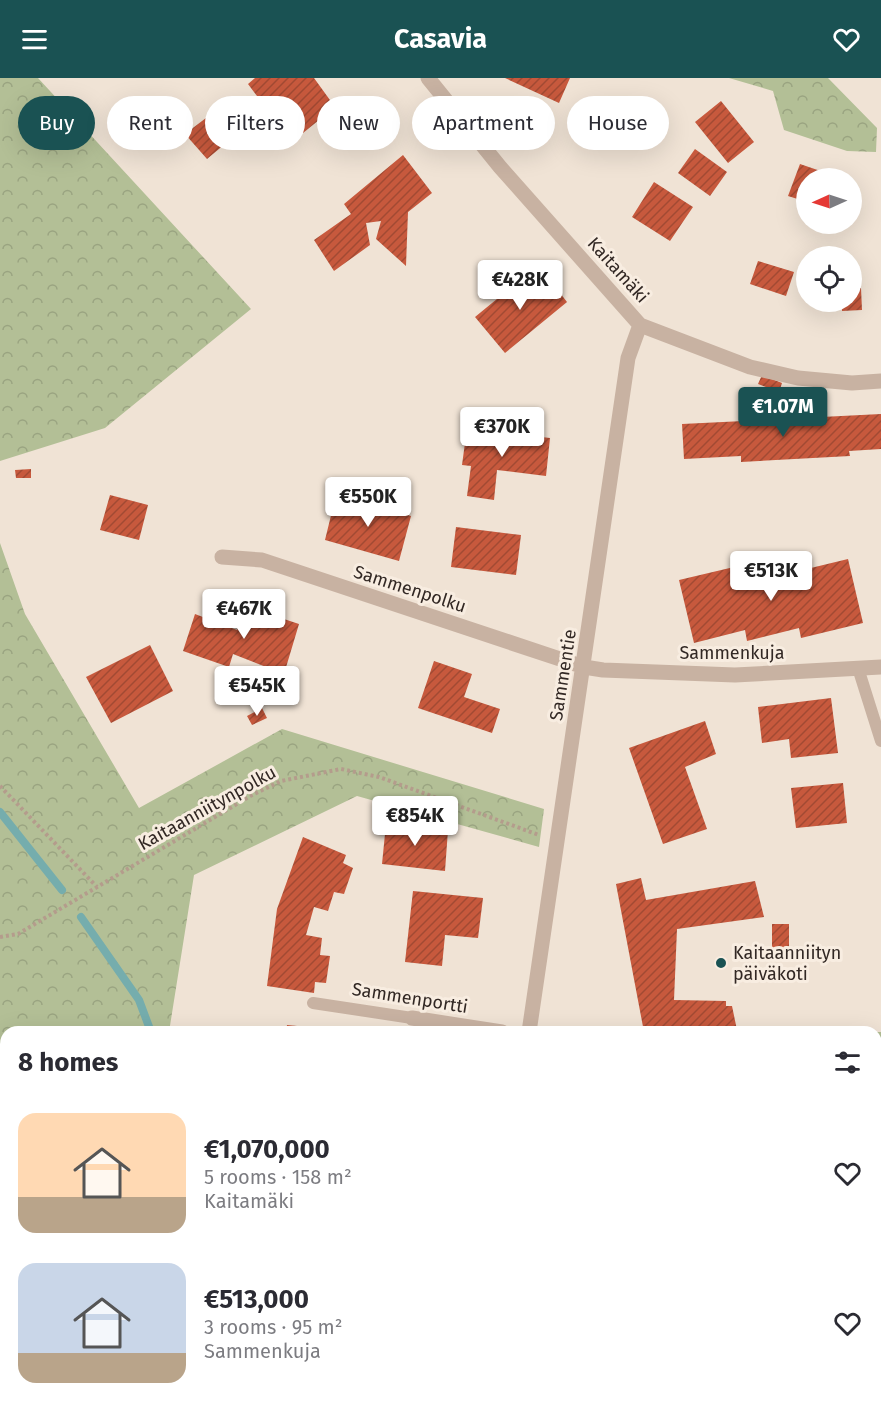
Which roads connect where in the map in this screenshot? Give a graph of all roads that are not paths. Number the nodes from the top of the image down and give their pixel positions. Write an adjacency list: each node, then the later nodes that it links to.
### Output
1 (436, 81): 2 (street, Kaitamäki)
2 (640, 325): 3 (street, Kaitamäki); 5 (street, Sammentie)
3 (881, 381)
4 (222, 557): 5 (street, Sammenpolku)
5 (584, 667): 7 (street, Sammenkuja); 12 (street, Sammentie)
6 (881, 667): 7 (street, Sammenkuja)
7 (858, 668): 8 (lane)
8 (881, 741)
9 (313, 1003): 10 (lane, Sammenportti)
10 (412, 1018): 11 (street, Sammenportti)
11 (463, 1026)
12 (530, 1026)

